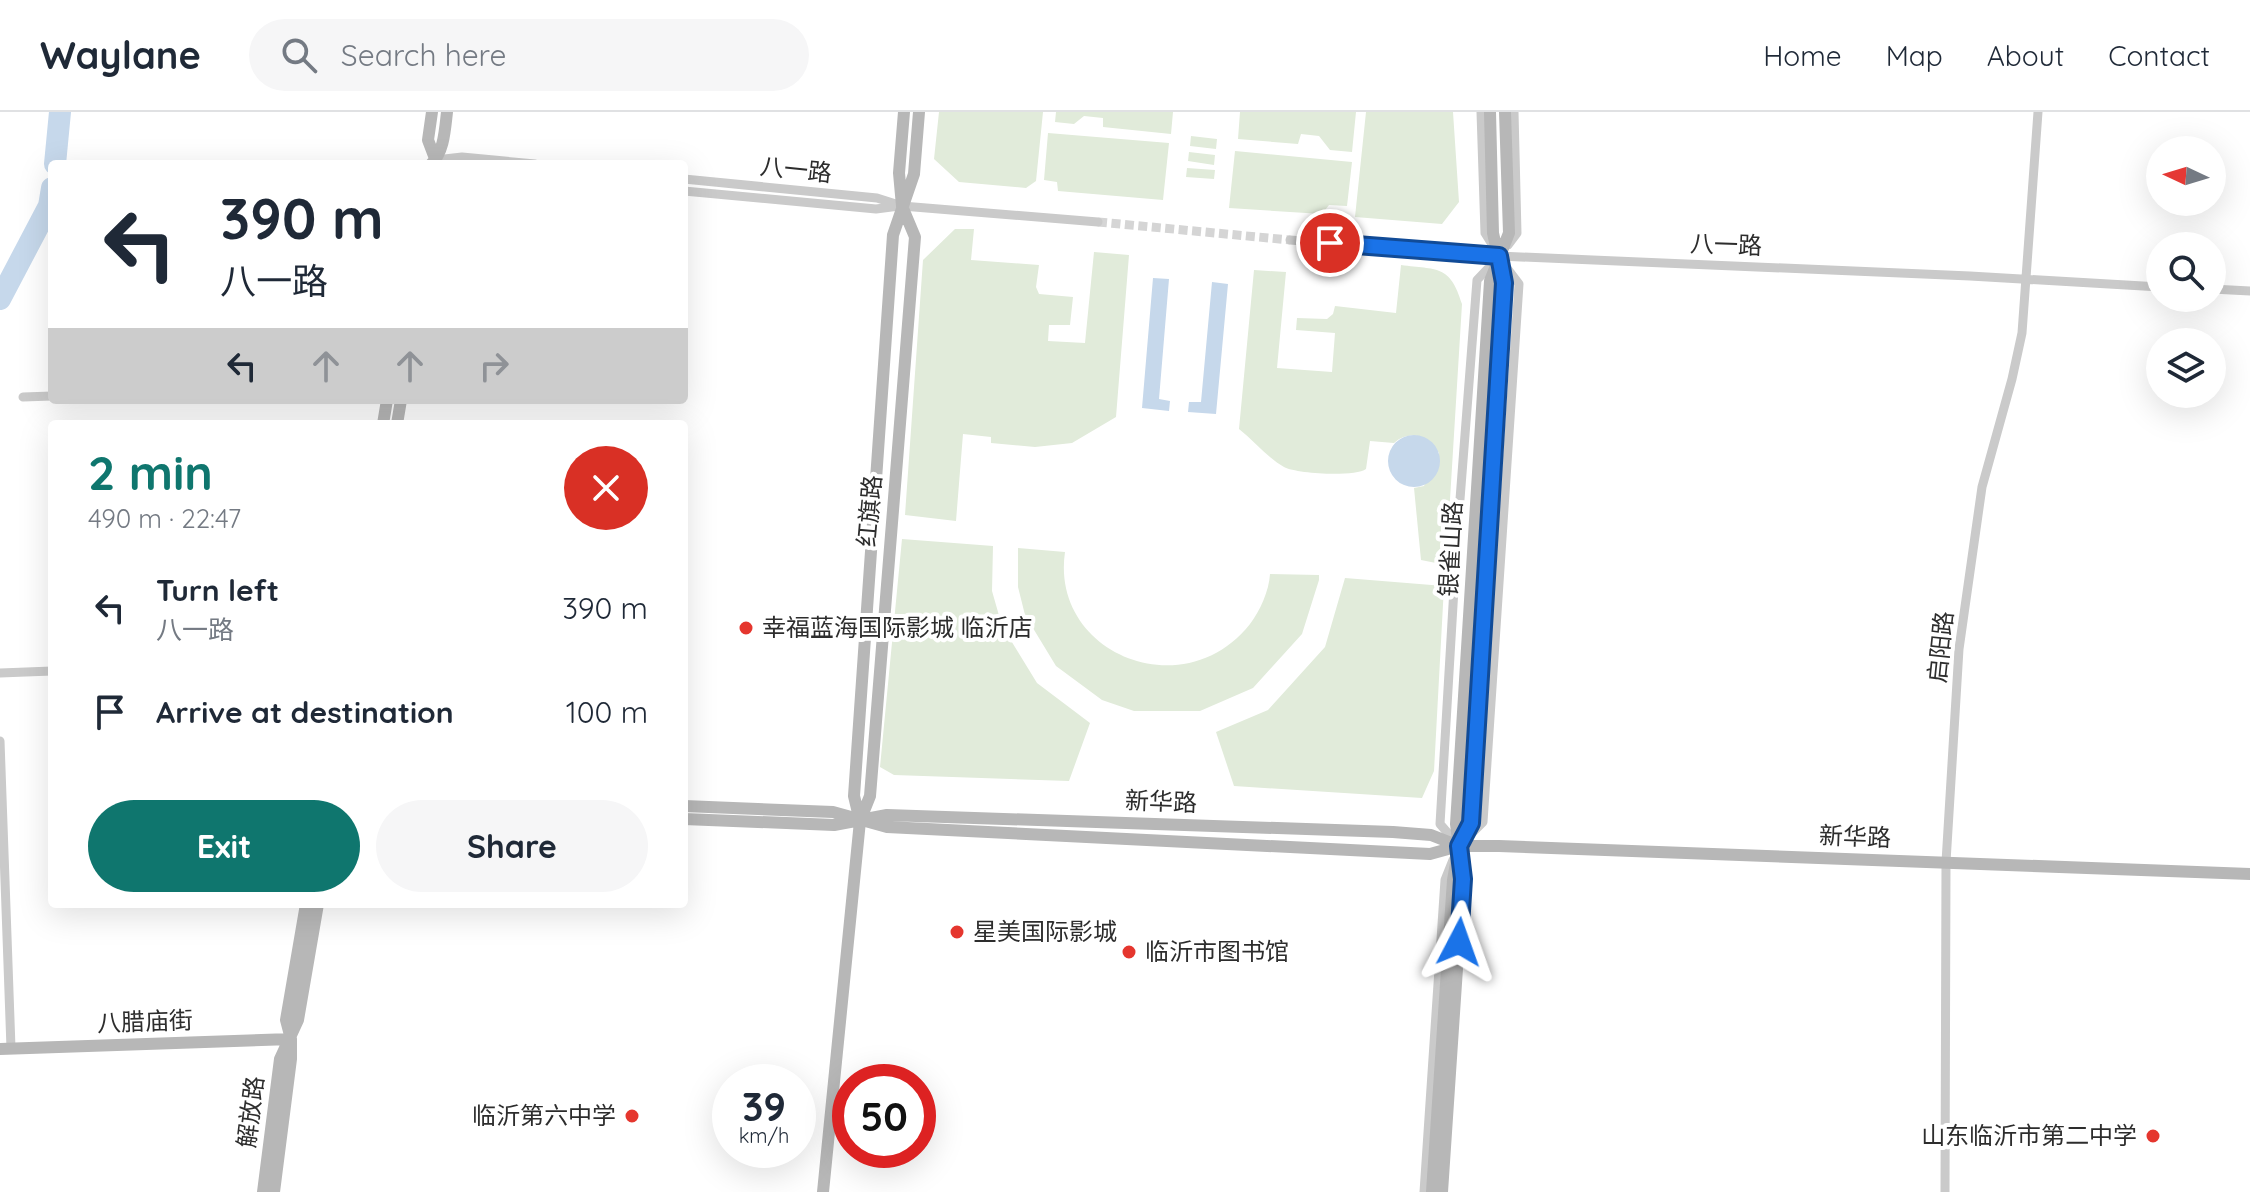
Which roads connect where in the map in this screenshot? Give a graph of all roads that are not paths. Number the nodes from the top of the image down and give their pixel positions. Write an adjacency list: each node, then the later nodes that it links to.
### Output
1 (432, 112): 10 (main road)
2 (447, 112): 11 (main road)
3 (904, 112): 16 (main road, 红旗路)
4 (919, 112): 16 (main road, 红旗路)
5 (1481, 112): 19 (street)
6 (1490, 112): 19 (main road, 银雀山路)
7 (1505, 112): 19 (main road, 银雀山路)
8 (1514, 112): 19 (street)
9 (2038, 112): 20 (street, 启阳路)
10 (433, 160)
11 (435, 160)
12 (448, 160): 13 (street)
13 (493, 160)
14 (688, 179): 16 (street, 八一路)
15 (688, 191): 16 (street, 八一路)
16 (902, 206): 17 (street, 八一路); 31 (main road, 红旗路); 31 (main road, 红旗路)
17 (1098, 222)
18 (1290, 240): 19 (street, 八一路)
19 (1499, 256): 20 (street, 八一路); 32 (main road, 银雀山路); 32 (street)
20 (2028, 280): 21 (street, 八一路); 33 (street, 启阳路)
21 (2146, 286)
22 (2226, 290): 23 (street)
23 (2250, 291)
24 (48, 396): 25 (street)
25 (23, 397)
26 (48, 671): 27 (street)
27 (0, 673)
28 (0, 741): 38 (street)
29 (688, 806): 31 (main road, 新华路)
30 (688, 819): 31 (main road, 新华路)
31 (860, 821): 32 (main road, 新华路); 32 (main road, 新华路); 41 (main road, 红旗路)
32 (1459, 846): 33 (main road, 新华路); 42 (street); 43 (main road, 银雀山路); 44 (main road)
33 (1946, 862): 34 (main road, 新华路); 45 (street, 启阳路)
34 (2250, 874)
35 (305, 908): 37 (main road, 解放路)
36 (317, 908): 37 (main road, 解放路)
37 (291, 1039): 38 (main road, 八腊庙街); 39 (main road, 解放路); 40 (main road, 解放路)
38 (5, 1049)
39 (263, 1192)
40 (274, 1192)
41 (823, 1192)
42 (1424, 1192)
43 (1432, 1192)
44 (1442, 1192)
45 (1945, 1192)

